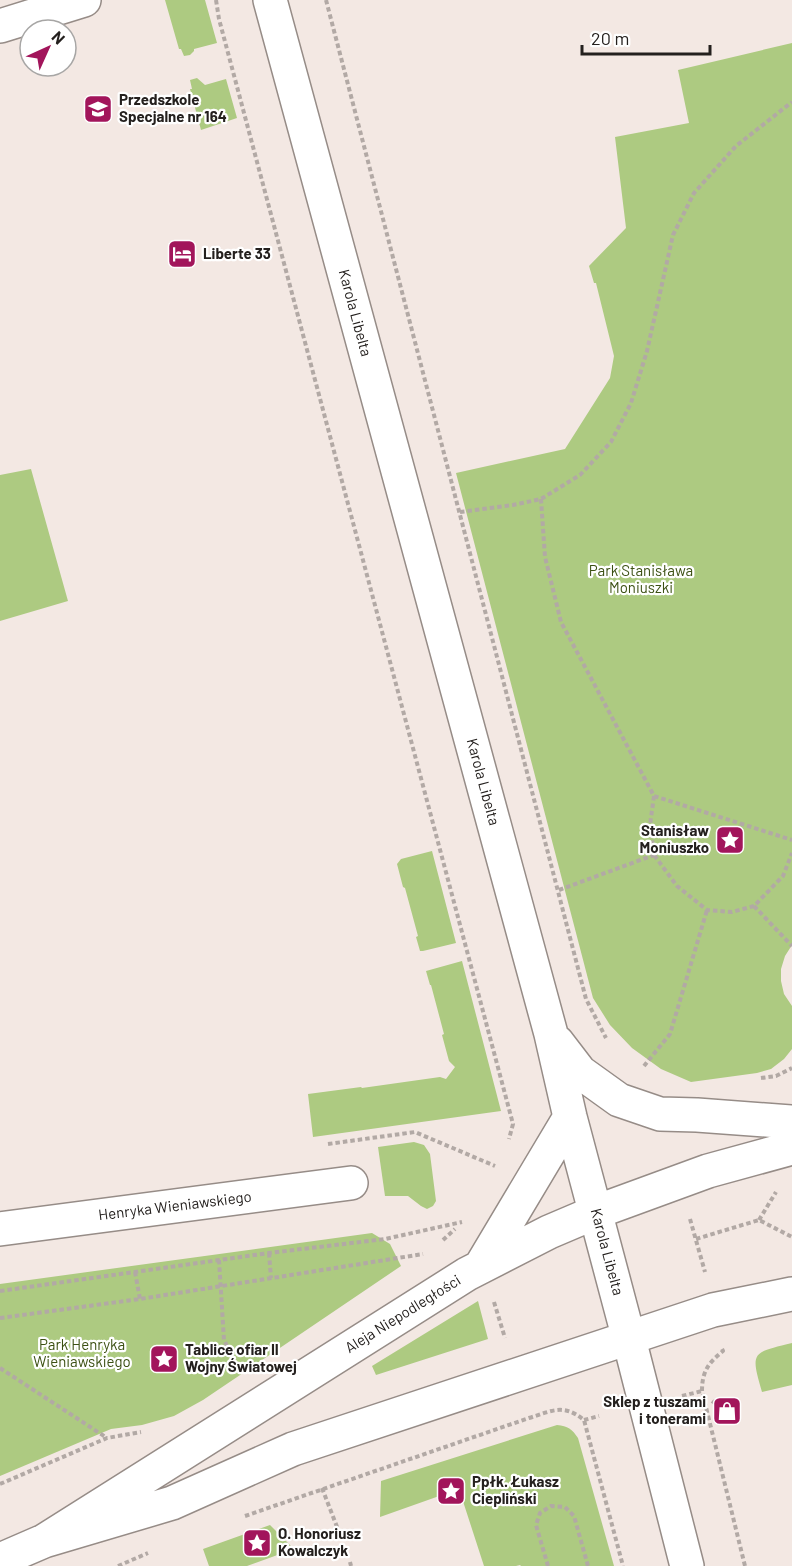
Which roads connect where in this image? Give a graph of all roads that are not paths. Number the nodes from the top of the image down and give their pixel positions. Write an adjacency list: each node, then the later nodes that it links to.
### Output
1 (84, 0): 3 (street)
2 (270, 0): 4 (street, Karola Libelta)
3 (0, 26)
4 (551, 1034): 5 (street, Karola Libelta); 6 (street)
5 (570, 1117): 9 (street, Karola Libelta); 11 (street)
6 (792, 1122)
7 (792, 1148): 9 (street, Aleja Niepodległości)
8 (351, 1184): 10 (street, Henryka Wieniawskiego)
9 (596, 1212): 11 (street, Aleja Niepodległości); 13 (street, Karola Libelta)
10 (0, 1229)
11 (481, 1266): 14 (street, Aleja Niepodległości)
12 (792, 1294): 13 (street, Aleja Niepodległości)
13 (629, 1339): 14 (street, Aleja Niepodległości); 16 (street, Karola Libelta)
14 (44, 1541): 15 (street, Aleja Niepodległości)
15 (0, 1560)
16 (687, 1566)

